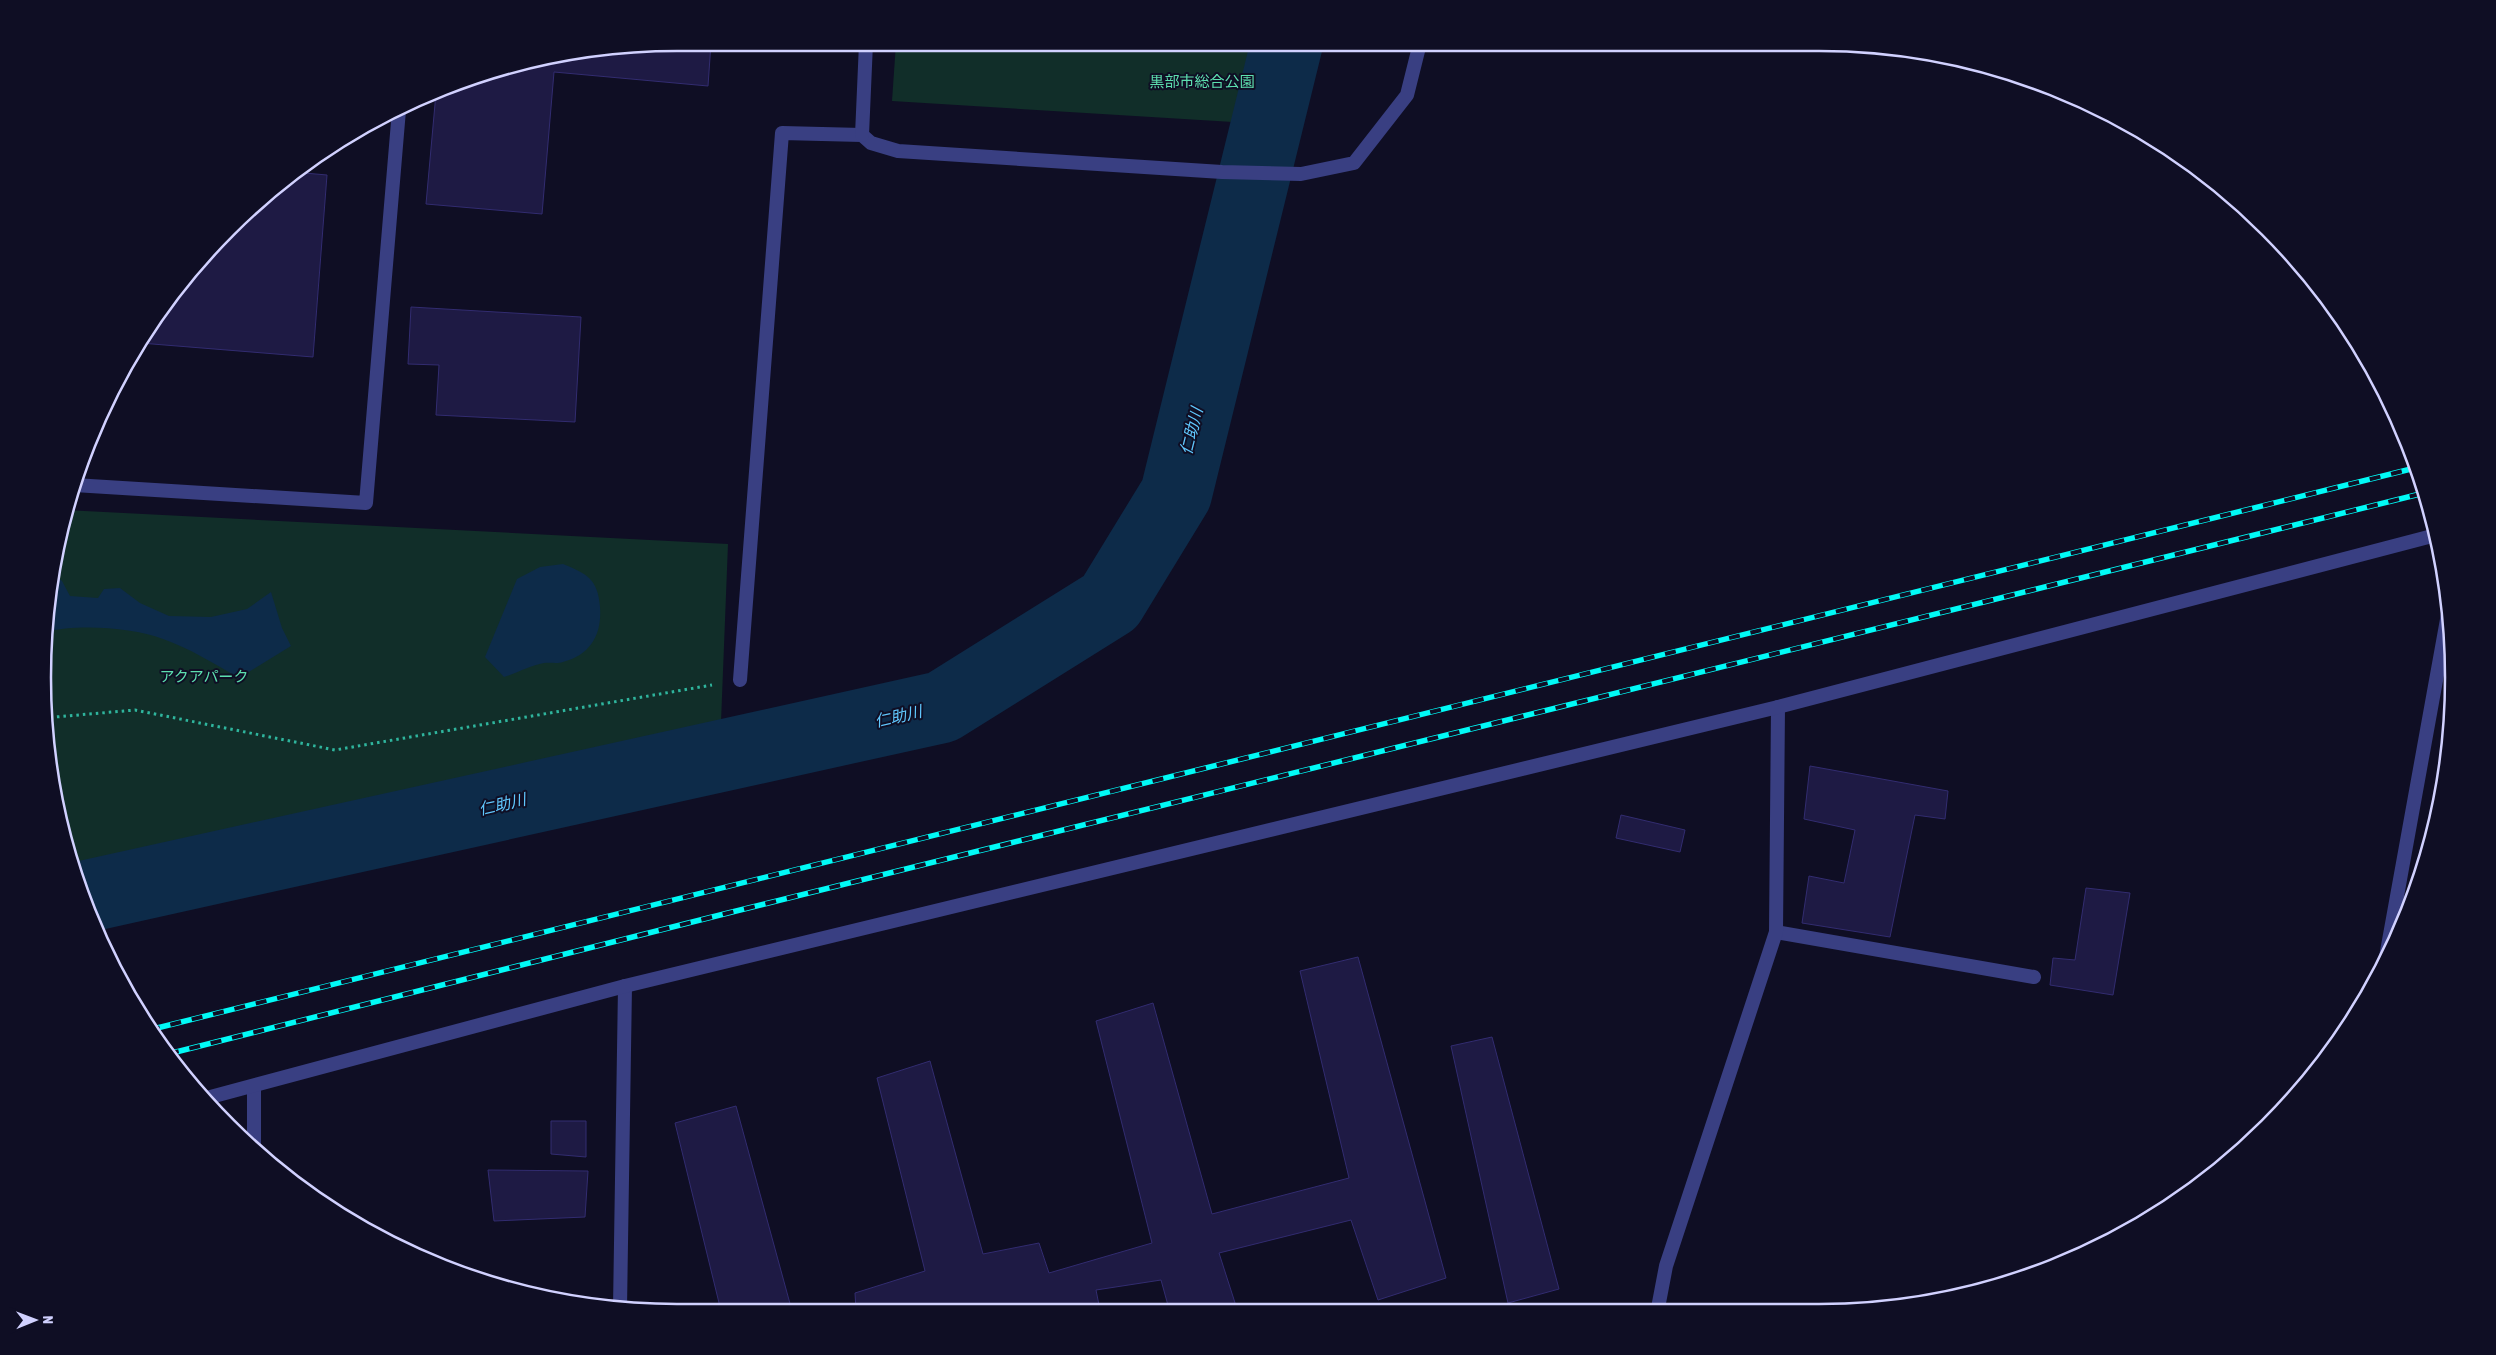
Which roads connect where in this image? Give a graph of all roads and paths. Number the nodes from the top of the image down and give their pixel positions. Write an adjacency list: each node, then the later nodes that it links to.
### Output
1 (866, 51): 4 (street)
2 (1418, 51): 4 (street)
3 (397, 118): 5 (street)
4 (862, 135): 8 (street)
5 (81, 485)
6 (2428, 537): 9 (street)
7 (2443, 641): 11 (street)
8 (740, 680): 10 (path)
9 (1778, 706): 12 (street); 14 (street)
10 (53, 717)
11 (2391, 931)
12 (1776, 932): 13 (street); 19 (street)
13 (2034, 977)
14 (624, 986): 15 (street); 18 (street)
15 (254, 1086): 16 (street); 17 (street)
16 (213, 1096)
17 (254, 1138)
18 (620, 1300)
19 (1659, 1304)

